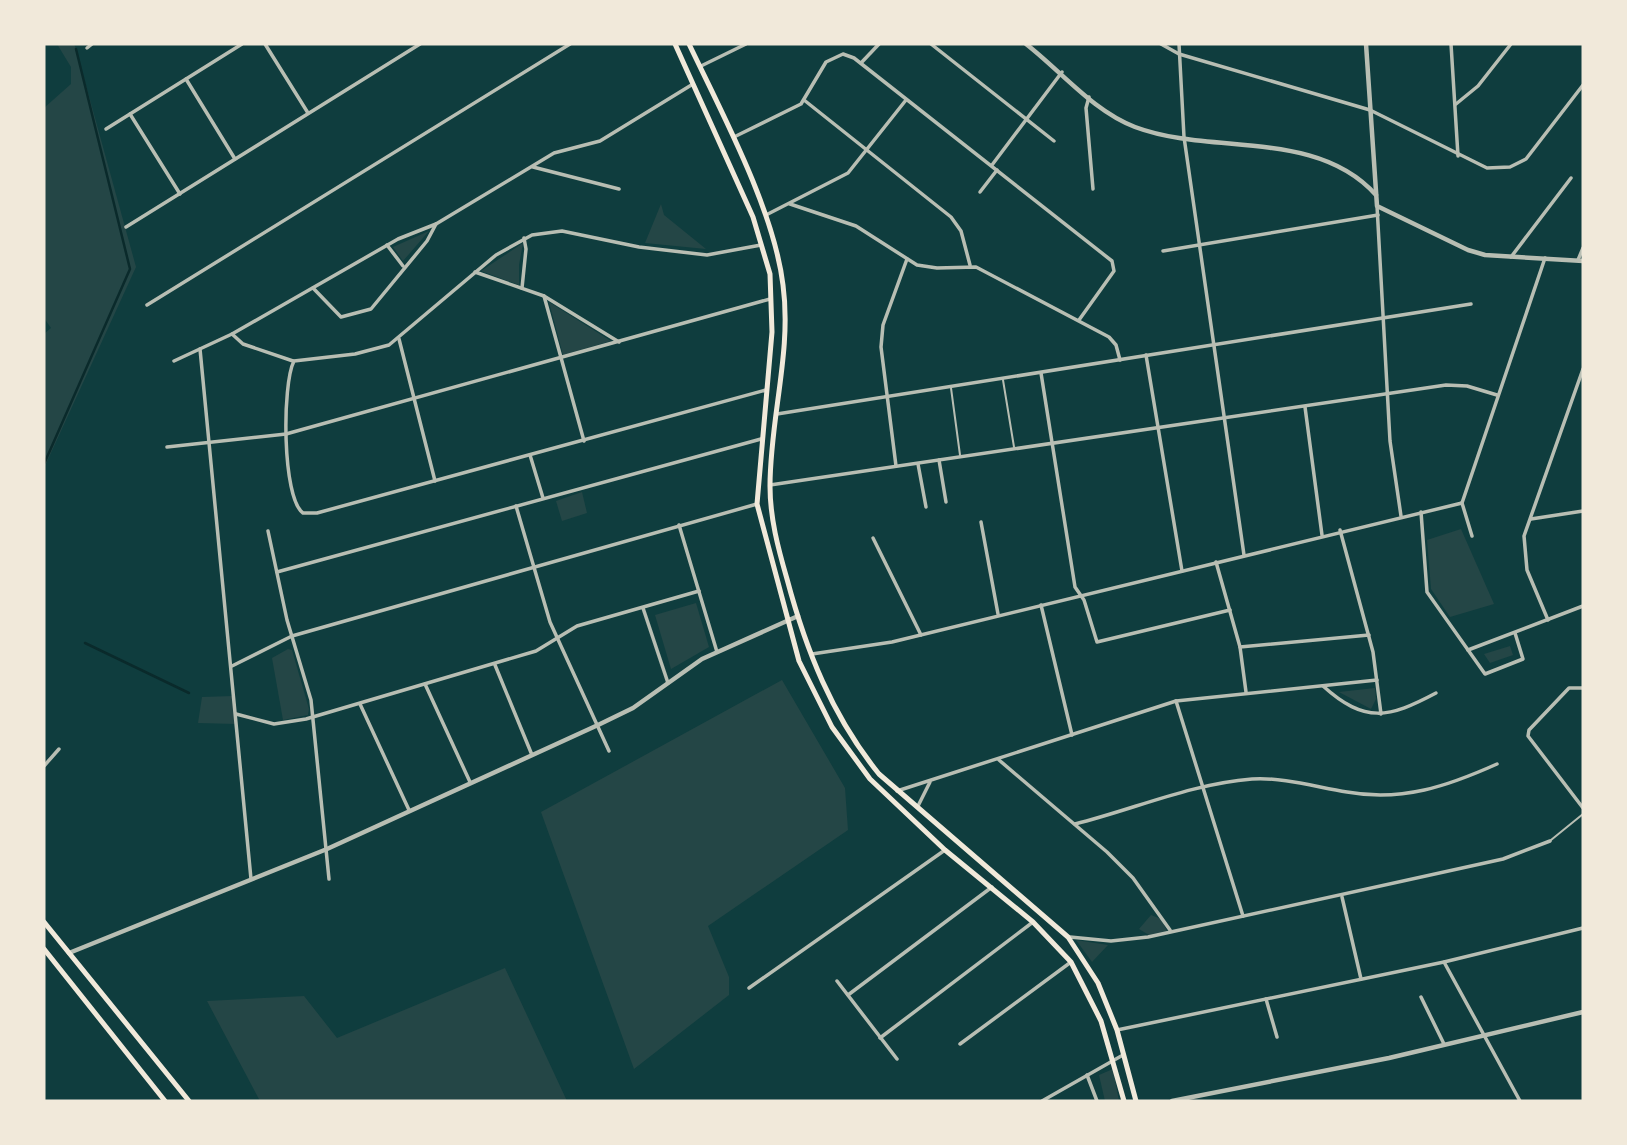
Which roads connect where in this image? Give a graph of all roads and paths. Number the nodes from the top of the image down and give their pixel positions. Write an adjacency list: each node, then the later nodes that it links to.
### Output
1 (92, 44): 17 (street)
2 (242, 44): 22 (street)
3 (265, 44): 31 (street)
4 (420, 44): 31 (street)
5 (570, 44): 75 (street)
6 (675, 44): 23 (main road)
7 (689, 44): 20 (main road)
8 (746, 44): 20 (street)
9 (879, 44): 19 (street)
10 (931, 44): 32 (street)
11 (1026, 44): 21 (street)
12 (1161, 44): 18 (street)
13 (1179, 44): 18 (street)
14 (1366, 44): 29 (street)
15 (1451, 44): 28 (street)
16 (1511, 44): 28 (street)
17 (87, 48)
18 (1179, 54): 29 (street); 34 (street)
19 (861, 63): 26 (street); 27 (street)
20 (700, 66): 35 (main road)
21 (1062, 72): 25 (street); 32 (street)
22 (186, 79): 30 (street); 39 (street)
23 (693, 84): 42 (street); 44 (main road)
24 (1583, 85): 38 (street)
25 (1089, 97): 34 (street); 47 (street)
26 (804, 100): 35 (street); 37 (street)
27 (906, 100): 37 (street); 41 (street)
28 (1456, 104): 38 (street)
29 (1370, 110): 38 (street); 50 (street)
30 (130, 114): 33 (street); 49 (street)
31 (308, 114): 39 (street)
32 (1027, 119): 36 (street); 41 (street)
33 (106, 129)
34 (1184, 137): 50 (street); 58 (street)
35 (732, 138): 40 (main road)
36 (1054, 141)
37 (866, 150): 51 (street); 67 (street)
38 (1458, 156)
39 (235, 159): 49 (street)
40 (744, 166): 44 (main road); 53 (main road)
41 (992, 166): 43 (street)
42 (531, 167): 46 (street); 55 (street)
43 (997, 170): 48 (street); 77 (street)
44 (733, 171): 59 (main road)
45 (1571, 178): 63 (street)
46 (619, 189)
47 (1093, 189)
48 (980, 192)
49 (180, 194): 56 (street)
50 (1376, 195): 52 (street)
51 (790, 204): 53 (street); 65 (street)
52 (1377, 206): 54 (street); 63 (street)
53 (765, 215): 98 (main road)
54 (1378, 215): 58 (street); 76 (street)
55 (436, 224): 60 (street); 68 (street)
56 (126, 227)
57 (524, 238): 59 (street); 69 (street); 71 (street)
58 (1200, 243): 62 (street); 81 (street)
59 (763, 244): 73 (main road)
60 (387, 245): 68 (street); 70 (street)
61 (1583, 248): 66 (street)
62 (1163, 251)
63 (1511, 257): 64 (street)
64 (1545, 258): 66 (street); 94 (street)
65 (907, 259): 67 (street); 95 (street)
66 (1580, 261)
67 (971, 265): 77 (street)
68 (404, 266): 70 (street)
69 (475, 272): 71 (street); 79 (street)
70 (313, 288): 78 (street)
71 (522, 289): 72 (street)
72 (544, 296): 80 (street); 84 (street)
73 (772, 298): 80 (street); 92 (main road)
74 (1471, 304): 76 (street)
75 (147, 305)
76 (1382, 316): 81 (street); 93 (street)
77 (1079, 320): 85 (street)
78 (232, 334): 82 (street); 87 (street)
79 (399, 339): 87 (street); 96 (street)
80 (618, 342): 84 (street)
81 (1216, 342): 83 (street); 99 (street)
82 (200, 349): 86 (street); 104 (street)
83 (1146, 355): 85 (street); 100 (street)
84 (560, 358): 96 (street); 103 (street)
85 (1120, 360): 89 (street)
86 (174, 361)
87 (294, 361): 101 (street)
88 (1583, 369): 124 (street)
89 (1041, 373): 90 (street); 105 (street)
90 (1003, 379): 91 (street); 107 (lane)
91 (951, 387): 95 (street); 109 (lane)
92 (766, 390): 102 (main road); 103 (street)
93 (1388, 393): 94 (street); 97 (street); 123 (street)
94 (1497, 395): 117 (street)
95 (886, 397): 98 (street); 112 (street)
96 (413, 400): 101 (street); 113 (street)
97 (1305, 407): 99 (street); 129 (street)
98 (777, 414): 114 (main road)
99 (1227, 419): 100 (street); 132 (street)
100 (1158, 430): 105 (street); 135 (street)
101 (286, 434): 104 (street); 113 (street)
102 (761, 439): 115 (street); 118 (main road)
103 (584, 441): 108 (street)
104 (209, 443): 106 (street); 157 (street)
105 (1053, 444): 107 (street); 138 (street)
106 (167, 447)
107 (1014, 449): 109 (street)
108 (530, 455): 113 (street); 115 (street)
109 (960, 457): 110 (street)
110 (939, 460): 111 (street); 116 (street)
111 (918, 463): 112 (street); 120 (street)
112 (896, 466): 114 (street)
113 (435, 481)
114 (770, 485): 144 (main road)
115 (543, 498): 119 (street)
116 (946, 502)
117 (1462, 503): 122 (street); 130 (street)
118 (757, 504): 126 (street); 146 (main road)
119 (516, 506): 134 (street); 136 (street)
120 (926, 507)
121 (1583, 511): 124 (street)
122 (1421, 512): 123 (street); 153 (street)
123 (1401, 516): 127 (street)
124 (1531, 519): 145 (street)
125 (981, 522): 143 (street)
126 (679, 525): 134 (street); 137 (street)
127 (1340, 530): 129 (street); 149 (street)
128 (268, 531): 136 (street)
129 (1322, 535): 132 (street)
130 (1472, 536)
131 (873, 538): 148 (street)
132 (1244, 555): 133 (street)
133 (1216, 562): 135 (street); 142 (street)
134 (535, 567): 150 (street); 151 (street)
135 (1182, 571): 138 (street)
136 (277, 572): 150 (street)
137 (699, 591): 141 (street); 154 (street)
138 (1080, 596): 139 (street); 142 (street)
139 (1041, 605): 143 (street); 171 (street)
140 (1583, 606): 145 (street)
141 (643, 608): 151 (street); 159 (street)
142 (1230, 610): 152 (street)
143 (998, 614): 148 (street)
144 (798, 616): 146 (street); 155 (main road)
145 (1548, 620): 147 (street)
146 (786, 622): 154 (street); 189 (main road)
147 (1515, 633): 153 (street); 153 (street)
148 (921, 635): 155 (street)
149 (1368, 635): 152 (street); 158 (street)
150 (292, 636): 157 (street); 169 (street)
151 (558, 638): 156 (street); 170 (street)
152 (1240, 647): 163 (street)
153 (1466, 650)
154 (716, 652): 159 (street)
155 (810, 654): 181 (main road)
156 (495, 665): 160 (street); 174 (street)
157 (232, 666): 167 (street)
158 (1377, 680): 161 (street); 168 (street)
159 (668, 683): 170 (street)
160 (425, 684): 166 (street); 179 (street)
161 (1323, 686): 163 (street); 168 (street)
162 (1583, 688): 183 (street)
163 (1246, 693): 165 (street)
164 (1436, 693): 168 (street)
165 (1176, 701): 171 (street); 180 (street)
166 (359, 703): 169 (street); 184 (street)
167 (236, 714): 169 (street); 190 (street)
168 (1381, 714)
169 (314, 716): 188 (street)
170 (598, 725): 173 (street); 174 (street)
171 (1072, 736): 175 (street)
172 (59, 749): 177 (street)
173 (609, 751)
174 (532, 755): 179 (street)
175 (999, 760): 178 (street); 186 (street)
176 (1497, 764): 180 (street)
177 (44, 766)
178 (931, 780): 181 (street); 182 (street)
179 (470, 782): 184 (street)
180 (1200, 785): 186 (street); 194 (street)
181 (897, 791): 182 (main road)
182 (917, 807): 199 (main road)
183 (1583, 808)
184 (409, 810): 188 (street)
185 (1583, 814): 187 (lane)
186 (1075, 824): 198 (street)
187 (1550, 841): 193 (street)
188 (327, 849): 190 (street); 191 (street)
189 (945, 850): 192 (main road); 206 (street)
190 (251, 879): 201 (street)
191 (329, 879)
192 (992, 887): 196 (main road); 207 (street)
193 (1342, 897): 194 (street); 204 (street)
194 (1243, 917): 198 (street)
195 (44, 922): 201 (main road)
196 (1033, 922): 202 (main road); 214 (street)
197 (1583, 928): 203 (street)
198 (1171, 931): 199 (street)
199 (1068, 937): 211 (main road)
200 (44, 949): 221 (main road)
201 (69, 953): 222 (main road)
202 (1071, 962): 215 (street); 219 (main road)
203 (1444, 962): 204 (street); 212 (street)
204 (1361, 979): 209 (street)
205 (837, 981): 207 (street)
206 (749, 988)
207 (848, 995): 214 (street)
208 (1421, 996): 216 (street)
209 (1266, 999): 211 (street); 213 (street)
210 (1583, 1012): 212 (street)
211 (1116, 1030): 217 (main road)
212 (1485, 1036): 216 (street); 228 (street)
213 (1277, 1037)
214 (880, 1038): 218 (street)
215 (960, 1044)
216 (1444, 1044): 227 (street)
217 (1123, 1055): 219 (street); 226 (main road)
218 (897, 1059)
219 (1113, 1060): 220 (street); 225 (main road)
220 (1087, 1074): 223 (street); 224 (street)
221 (165, 1101)
222 (189, 1101)
223 (1042, 1101)
224 (1097, 1101)
225 (1124, 1101)
226 (1136, 1101)
227 (1171, 1101)
228 (1520, 1101)

